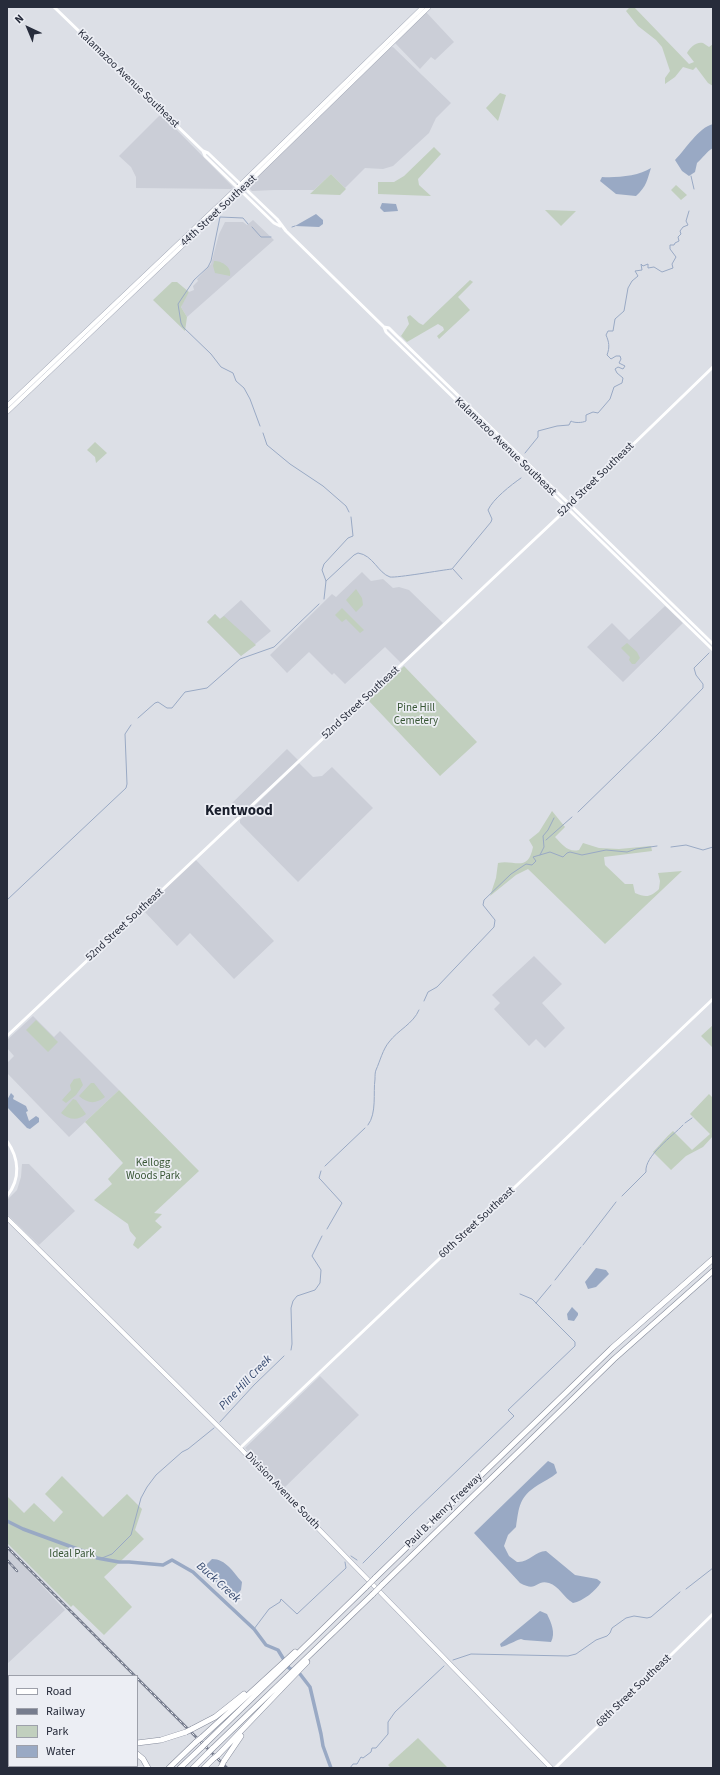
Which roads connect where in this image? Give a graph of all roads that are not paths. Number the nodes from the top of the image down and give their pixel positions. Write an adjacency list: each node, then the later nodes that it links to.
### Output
1 (54, 7): 11 (main road, Kalamazoo Avenue Southeast)
2 (425, 8): 3 (main road, 44th Street Southeast); 4 (main road, 44th Street Southeast)
3 (364, 64): 4 (main road); 5 (main road, 44th Street Southeast)
4 (356, 78): 6 (main road, 44th Street Southeast)
5 (336, 91): 6 (main road); 7 (main road, 44th Street Southeast)
6 (335, 98): 8 (main road, 44th Street Southeast)
7 (298, 128): 8 (main road); 9 (main road, 44th Street Southeast)
8 (296, 136): 10 (main road, 44th Street Southeast)
9 (289, 138): 10 (main road); 14 (main road, 44th Street Southeast)
10 (288, 145): 14 (main road, 44th Street Southeast)
11 (203, 151): 12 (main road, Kalamazoo Avenue Southeast); 13 (main road, Kalamazoo Avenue Southeast)
12 (208, 159): 13 (main road); 14 (main road, Kalamazoo Avenue Southeast)
13 (214, 159): 14 (main road, Kalamazoo Avenue Southeast)
14 (241, 188): 15 (main road, 44th Street Southeast); 16 (main road, Kalamazoo Avenue Southeast); 17 (main road, Kalamazoo Avenue Southeast); 18 (main road, 44th Street Southeast)
15 (210, 214): 18 (main road); 20 (main road, 44th Street Southeast)
16 (267, 216): 17 (main road); 19 (main road, Kalamazoo Avenue Southeast)
17 (274, 216): 19 (main road, Kalamazoo Avenue Southeast)
18 (210, 220): 20 (main road, 44th Street Southeast)
19 (281, 226): 28 (main road, Kalamazoo Avenue Southeast)
20 (188, 237): 21 (main road, 44th Street Southeast); 22 (main road, 44th Street Southeast)
21 (160, 261): 22 (main road); 23 (main road, 44th Street Southeast)
22 (160, 267): 24 (main road, 44th Street Southeast)
23 (132, 288): 24 (main road); 25 (main road, 44th Street Southeast)
24 (130, 296): 26 (main road, 44th Street Southeast)
25 (120, 298): 26 (main road); 27 (main road, 44th Street Southeast)
26 (120, 305): 29 (main road, 44th Street Southeast)
27 (96, 322): 29 (main road); 34 (main road, 44th Street Southeast)
28 (384, 327): 30 (main road, Kalamazoo Avenue Southeast); 32 (main road, Kalamazoo Avenue Southeast)
29 (94, 330): 36 (main road, 44th Street Southeast)
30 (420, 364): 32 (main road); 33 (main road, Kalamazoo Avenue Southeast)
31 (713, 367): 44 (main road, 52nd Street Southeast)
32 (436, 373): 35 (main road, Kalamazoo Avenue Southeast)
33 (439, 382): 35 (main road); 39 (main road, Kalamazoo Avenue Southeast)
34 (28, 386): 36 (main road); 37 (main road, 44th Street Southeast)
35 (457, 393): 38 (main road, Kalamazoo Avenue Southeast)
36 (26, 394): 37 (main road, 44th Street Southeast)
37 (8, 409)
38 (491, 427): 39 (main road); 41 (main road, Kalamazoo Avenue Southeast)
39 (486, 428): 40 (main road, Kalamazoo Avenue Southeast)
40 (515, 456): 41 (main road); 42 (main road, Kalamazoo Avenue Southeast)
41 (524, 459): 43 (main road, Kalamazoo Avenue Southeast)
42 (525, 466): 43 (main road); 45 (main road, Kalamazoo Avenue Southeast)
43 (534, 468): 44 (main road, Kalamazoo Avenue Southeast)
44 (571, 505): 45 (main road, 52nd Street Southeast); 47 (main road, Kalamazoo Avenue Southeast)
45 (568, 508): 46 (main road, Kalamazoo Avenue Southeast); 59 (main road, 52nd Street Southeast)
46 (576, 516): 47 (main road); 48 (main road, Kalamazoo Avenue Southeast)
47 (609, 542): 49 (main road, Kalamazoo Avenue Southeast)
48 (611, 550): 49 (main road); 50 (main road, Kalamazoo Avenue Southeast)
49 (625, 557): 51 (main road, Kalamazoo Avenue Southeast)
50 (629, 567): 51 (main road); 52 (main road, Kalamazoo Avenue Southeast)
51 (644, 575): 53 (main road, Kalamazoo Avenue Southeast)
52 (651, 589): 53 (main road); 54 (main road, Kalamazoo Avenue Southeast)
53 (668, 599): 55 (main road, Kalamazoo Avenue Southeast)
54 (669, 606): 55 (main road); 57 (main road, Kalamazoo Avenue Southeast)
55 (691, 622): 56 (main road, Kalamazoo Avenue Southeast)
56 (713, 644)
57 (713, 649)
58 (713, 999): 65 (main road, 60th Street Southeast)
59 (7, 1036)
60 (7, 1141): 61 (main road)
61 (7, 1196)
62 (7, 1218): 65 (main road, Division Avenue South)
63 (713, 1259): 67 (highway, Paul B. Henry Freeway, bridge)
64 (713, 1271): 69 (highway, Paul B. Henry Freeway, bridge)
65 (240, 1448): 79 (main road, Division Avenue South)
66 (713, 1614): 80 (main road, 68th Street Southeast)
67 (307, 1643): 68 (highway); 68 (highway)
68 (274, 1672): 71 (highway, bridge); 75 (highway); 76 (highway)
69 (285, 1683): 70 (highway); 77 (highway)
70 (281, 1690): 73 (highway, bridge); 78 (highway)
71 (138, 1743)
72 (138, 1755): 74 (highway)
73 (221, 1767)
74 (148, 1768)
75 (170, 1768)
76 (180, 1768)
77 (193, 1768)
78 (204, 1768)
79 (551, 1768)
80 (554, 1768)

